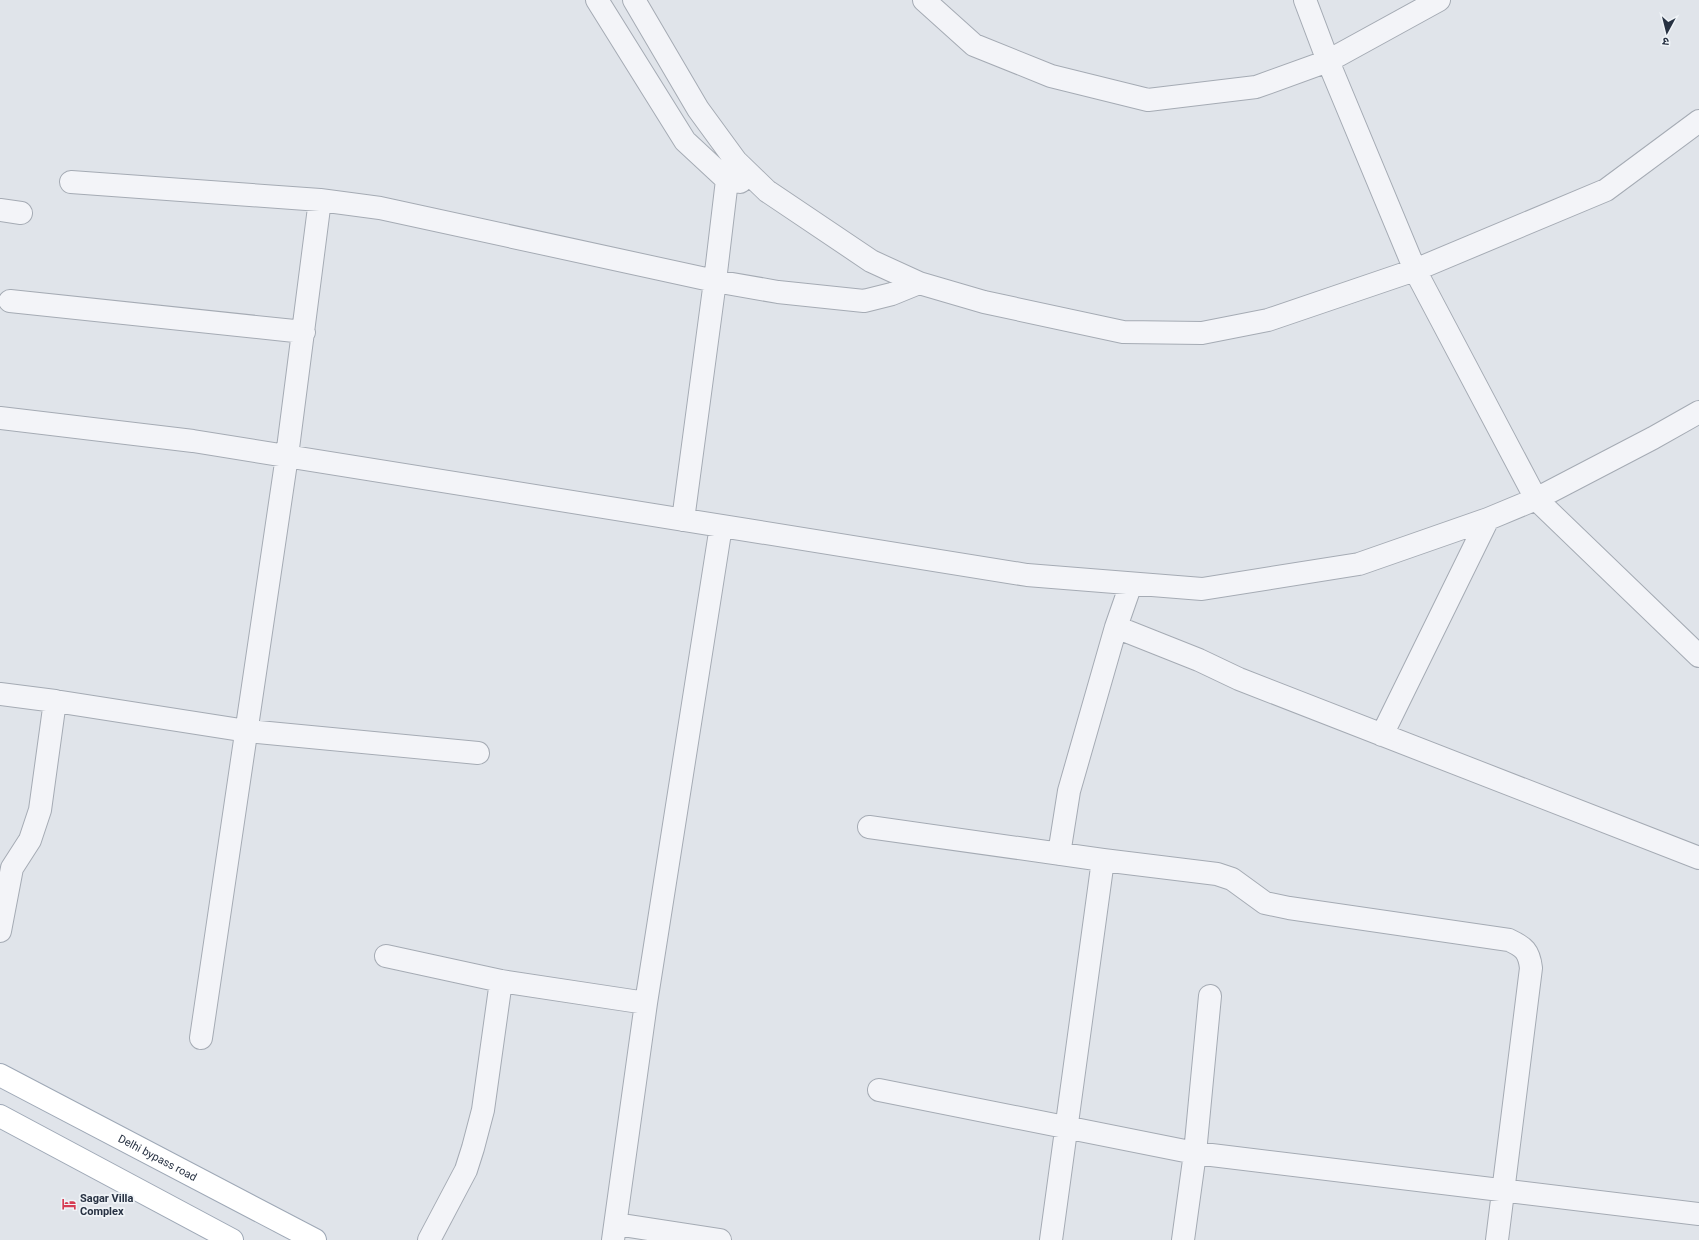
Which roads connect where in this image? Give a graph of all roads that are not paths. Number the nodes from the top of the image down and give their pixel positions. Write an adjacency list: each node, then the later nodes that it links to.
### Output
1 (597, 0): 8 (street)
2 (634, 0): 8 (street)
3 (924, 0): 6 (street)
4 (1305, 0): 6 (street)
5 (1439, 0): 6 (street)
6 (1328, 61): 11 (street)
7 (1699, 121): 11 (street)
8 (731, 171): 12 (street); 13 (street)
9 (71, 182): 10 (street)
10 (320, 200): 12 (street); 15 (street)
11 (1415, 270): 13 (street); 19 (street)
12 (715, 281): 13 (street); 21 (street)
13 (919, 283)
14 (10, 301): 15 (street)
15 (304, 332): 18 (street)
16 (1699, 412): 19 (street)
17 (0, 418): 18 (street)
18 (287, 456): 21 (street); 28 (street)
19 (1536, 499): 20 (street); 25 (street)
20 (1488, 519): 23 (street); 29 (street)
21 (683, 520): 22 (street)
22 (721, 526): 23 (street); 39 (street)
23 (1131, 584): 24 (street)
24 (1116, 627): 29 (street); 32 (street)
25 (1699, 656)
26 (0, 694): 27 (street)
27 (55, 701): 28 (street); 35 (street)
28 (247, 731): 30 (street); 40 (street)
29 (1382, 735): 33 (street)
30 (478, 753)
31 (869, 826): 32 (street)
32 (1059, 854): 34 (street)
33 (1699, 858)
34 (1103, 860): 44 (street); 46 (street)
35 (0, 931)
36 (386, 956): 37 (street)
37 (501, 981): 39 (street); 51 (street)
38 (1210, 996): 45 (street)
39 (646, 1003): 48 (street)
40 (201, 1038)
41 (0, 1076): 50 (main road, Delhi bypass road)
42 (879, 1090): 44 (street)
43 (0, 1116): 49 (main road)
44 (1066, 1128): 45 (street); 53 (street)
45 (1195, 1153): 46 (street); 54 (street)
46 (1503, 1190): 47 (street); 55 (street)
47 (1699, 1214)
48 (614, 1232): 52 (street)
49 (232, 1240)
50 (315, 1240)
51 (429, 1240)
52 (720, 1240)
53 (1050, 1240)
54 (1183, 1240)
55 (1497, 1240)

